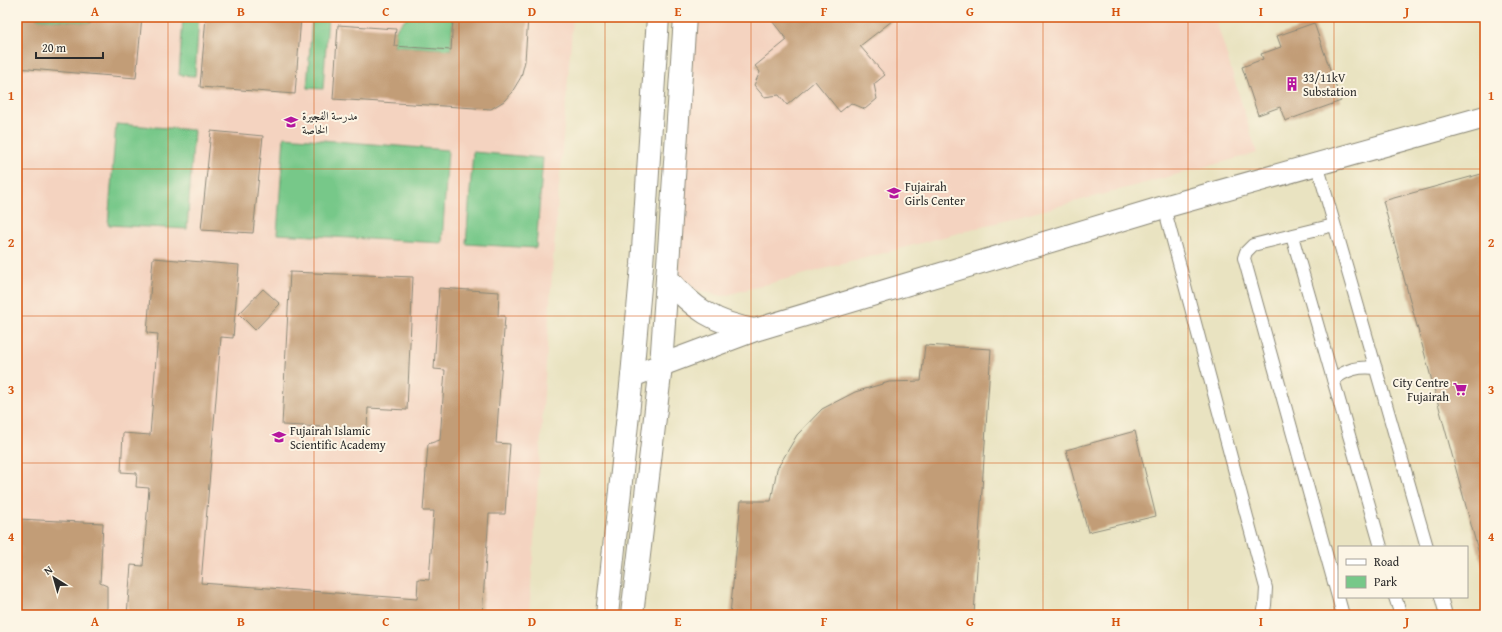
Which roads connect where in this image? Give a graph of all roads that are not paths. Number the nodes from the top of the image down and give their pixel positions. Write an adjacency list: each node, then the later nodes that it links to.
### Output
1 (658, 17): 12 (main road)
2 (685, 17): 8 (main road)
3 (1485, 116): 4 (main road)
4 (1317, 164): 5 (main road); 6 (lane)
5 (1164, 207): 9 (main road); 22 (lane)
6 (1334, 225): 7 (lane); 11 (lane)
7 (1292, 236): 13 (lane); 16 (lane)
8 (667, 278): 9 (main road); 10 (main road)
9 (756, 330): 10 (main road)
10 (661, 366): 12 (main road); 21 (main road)
11 (1376, 368): 13 (lane); 15 (lane)
12 (632, 376): 20 (main road)
13 (1333, 380): 14 (lane)
14 (1381, 546)
15 (1427, 546)
16 (1338, 597)
17 (1338, 598): 23 (lane)
18 (1395, 598): 24 (lane)
19 (1441, 598): 25 (lane)
20 (607, 615)
21 (632, 615)
22 (1263, 615)
23 (1343, 615)
24 (1400, 615)
25 (1446, 615)

